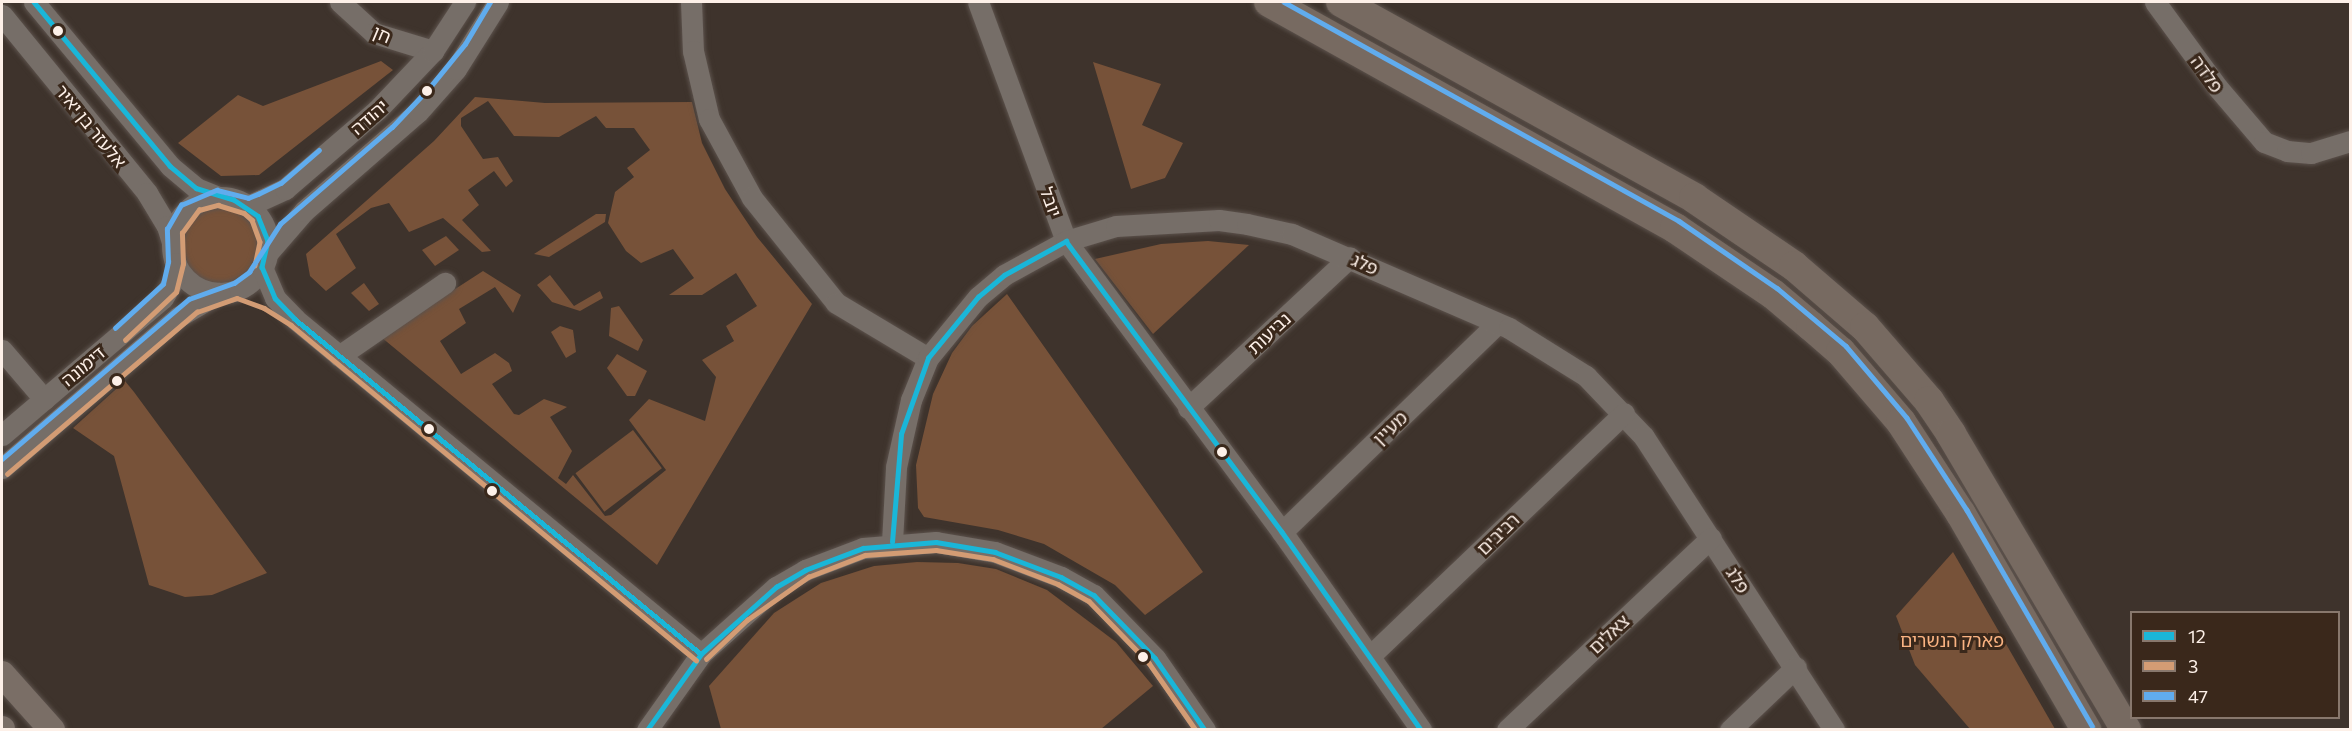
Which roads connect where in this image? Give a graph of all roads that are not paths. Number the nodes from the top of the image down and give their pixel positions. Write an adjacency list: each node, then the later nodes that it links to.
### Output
1 (34, 2): 13 (street, אלעזר בן יאיר)
2 (339, 2): 11 (street, חן)
3 (465, 2): 11 (street, יהודה)
4 (498, 2): 18 (street, יהודה)
5 (691, 2): 25 (street)
6 (978, 2): 15 (street, יובל)
7 (1269, 2): 45 (highway)
8 (1341, 2): 46 (highway)
9 (2155, 2): 12 (street, פלדה)
10 (2, 15): 16 (street, אלעזר בן יאיר)
11 (433, 51): 14 (street, יהודה)
12 (2350, 141)
13 (218, 197): 14 (street); 16 (street)
14 (248, 206): 18 (street)
15 (1066, 241): 17 (street, פלג); 25 (street, פלג); 27 (street, יובל)
16 (174, 253): 20 (street); 26 (street, דימונה)
17 (1350, 257): 22 (street, פלג); 27 (street, נביעות)
18 (264, 261): 20 (street); 21 (street)
19 (445, 283): 24 (street)
20 (228, 291): 21 (street); 30 (street, דימונה)
21 (295, 319): 24 (street)
22 (1497, 324): 28 (street, פלג); 31 (street, מעיין)
23 (2, 350): 26 (street)
24 (339, 356): 34 (street)
25 (928, 358): 33 (street, פלג)
26 (44, 399): 29 (street, דימונה)
27 (1188, 408): 31 (street, יובל)
28 (1624, 413): 32 (street, פלג); 35 (street, רביבים)
29 (2, 435)
30 (2, 468)
31 (1282, 532): 35 (street, יובל)
32 (1711, 538): 36 (street, פלג); 42 (street, צאלים)
33 (892, 542): 34 (street); 40 (street)
34 (702, 654): 39 (street)
35 (1371, 656): 41 (street, יובל)
36 (1796, 667): 43 (street); 44 (street, פלג)
37 (2, 674): 38 (main road)
38 (52, 729)
39 (646, 729)
40 (1205, 729)
41 (1421, 729)
42 (1507, 729)
43 (1730, 729)
44 (1834, 729)
45 (2086, 729)
46 (2126, 729)

